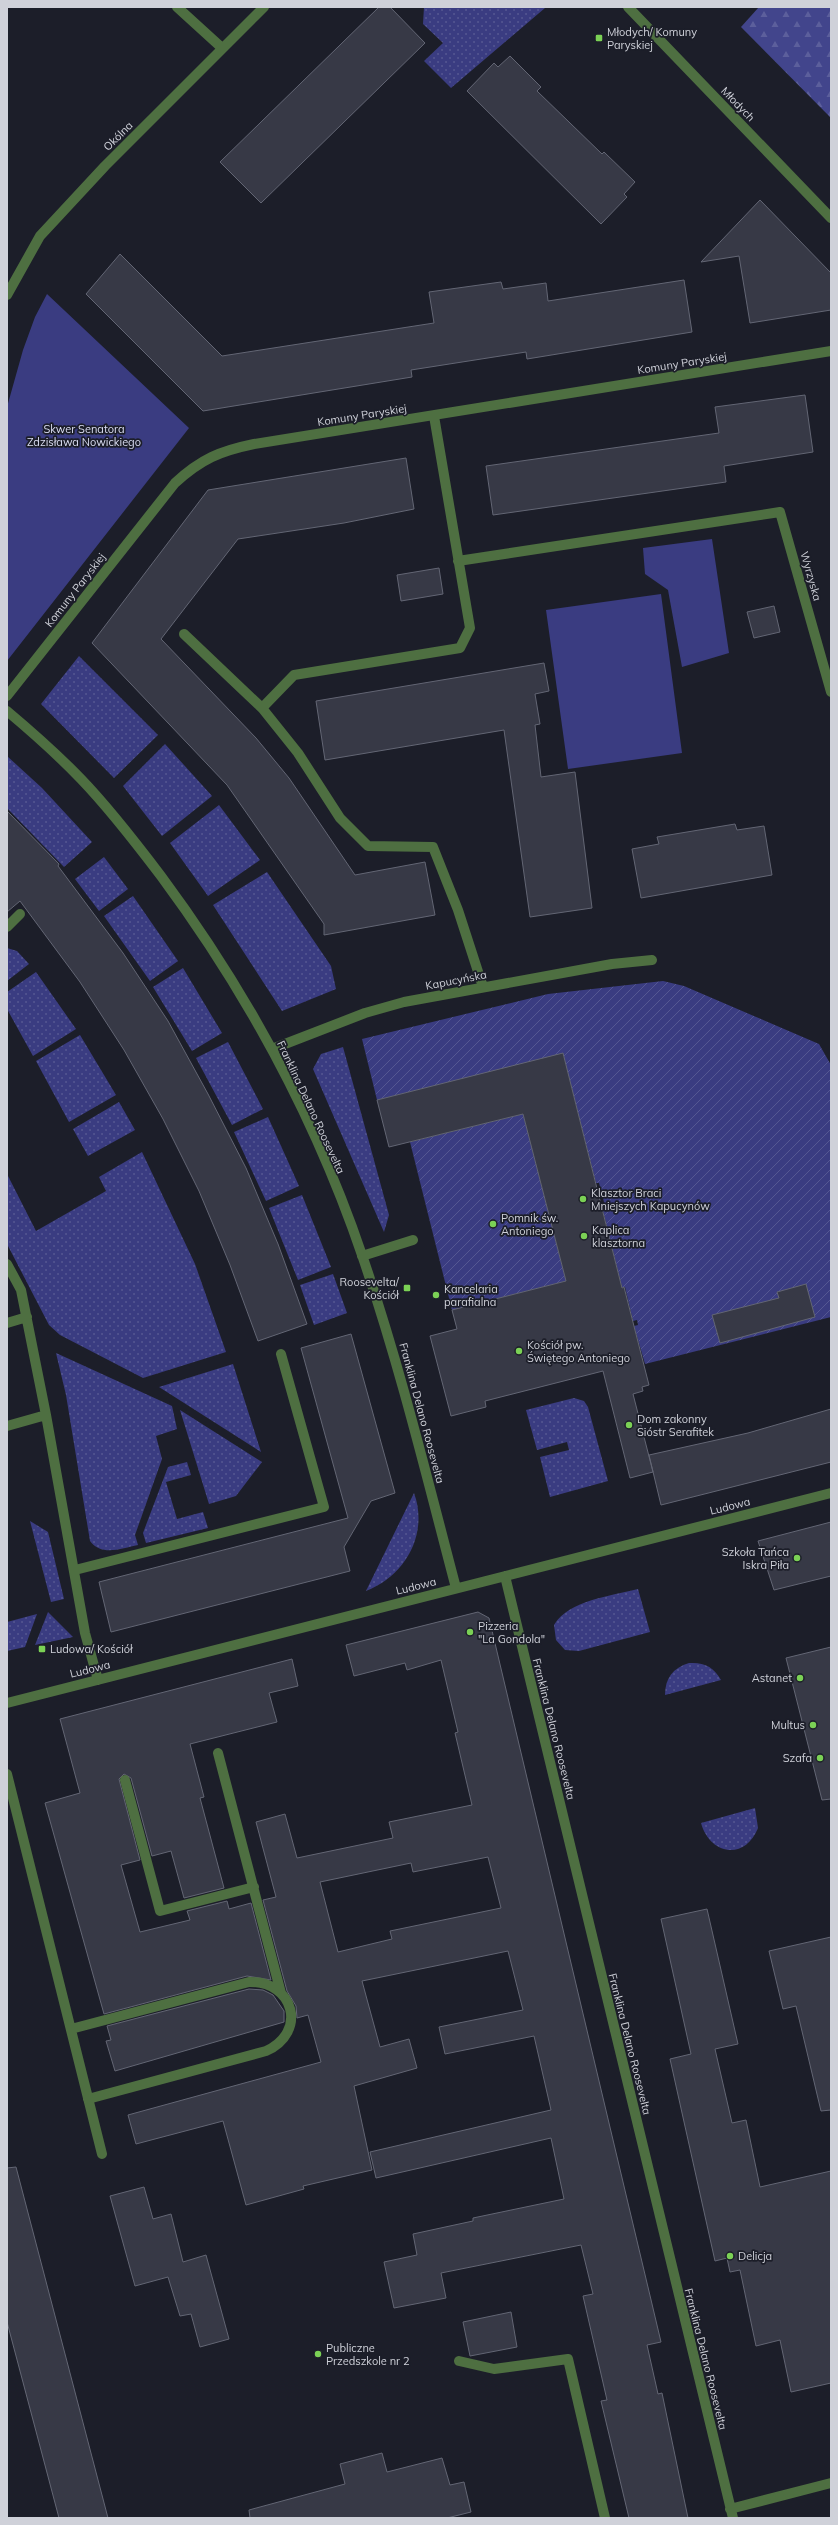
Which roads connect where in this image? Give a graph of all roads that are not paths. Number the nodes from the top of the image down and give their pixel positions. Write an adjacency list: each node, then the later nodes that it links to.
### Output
1 (177, 7): 4 (street)
2 (264, 7): 4 (street, Okólna)
3 (628, 7): 5 (street, Młodych)
4 (222, 48): 6 (street, Okólna)
5 (831, 218)
6 (7, 294)
7 (831, 351): 8 (street, Komuny Paryskiej)
8 (434, 416): 9 (street); 12 (street, Komuny Paryskiej)
9 (458, 561): 11 (street, Wyrzyska); 13 (street)
10 (184, 634): 13 (street)
11 (831, 692)
12 (7, 696)
13 (262, 708): 18 (street)
14 (7, 710): 19 (street, Franklina Delano Roosevelta)
15 (20, 914): 16 (street)
16 (9, 922)
17 (652, 960): 18 (street, Kapucyńska)
18 (483, 987): 19 (street, Kapucyńska)
19 (272, 1049): 21 (street, Franklina Delano Roosevelta)
20 (413, 1240): 21 (street)
21 (362, 1256): 31 (street, Franklina Delano Roosevelta)
22 (7, 1264): 23 (street)
23 (27, 1317): 24 (street); 26 (street)
24 (7, 1323)
25 (281, 1354): 29 (street)
26 (46, 1415): 27 (street); 29 (street)
27 (7, 1426)
28 (831, 1493): 30 (street, Ludowa)
29 (75, 1570): 32 (street)
30 (505, 1576): 31 (street, Ludowa); 44 (street, Franklina Delano Roosevelta)
31 (456, 1588): 32 (street, Ludowa)
32 (98, 1680): 33 (street, Ludowa)
33 (7, 1703)
34 (218, 1753): 37 (street)
35 (7, 1774): 39 (street)
36 (125, 1780): 37 (street)
37 (254, 1887): 38 (street)
38 (281, 1993): 39 (street); 40 (street)
39 (70, 2029): 40 (street)
40 (88, 2099): 41 (street)
41 (102, 2154)
42 (459, 2361): 45 (street)
43 (831, 2483): 44 (street)
44 (731, 2514)
45 (605, 2518)

